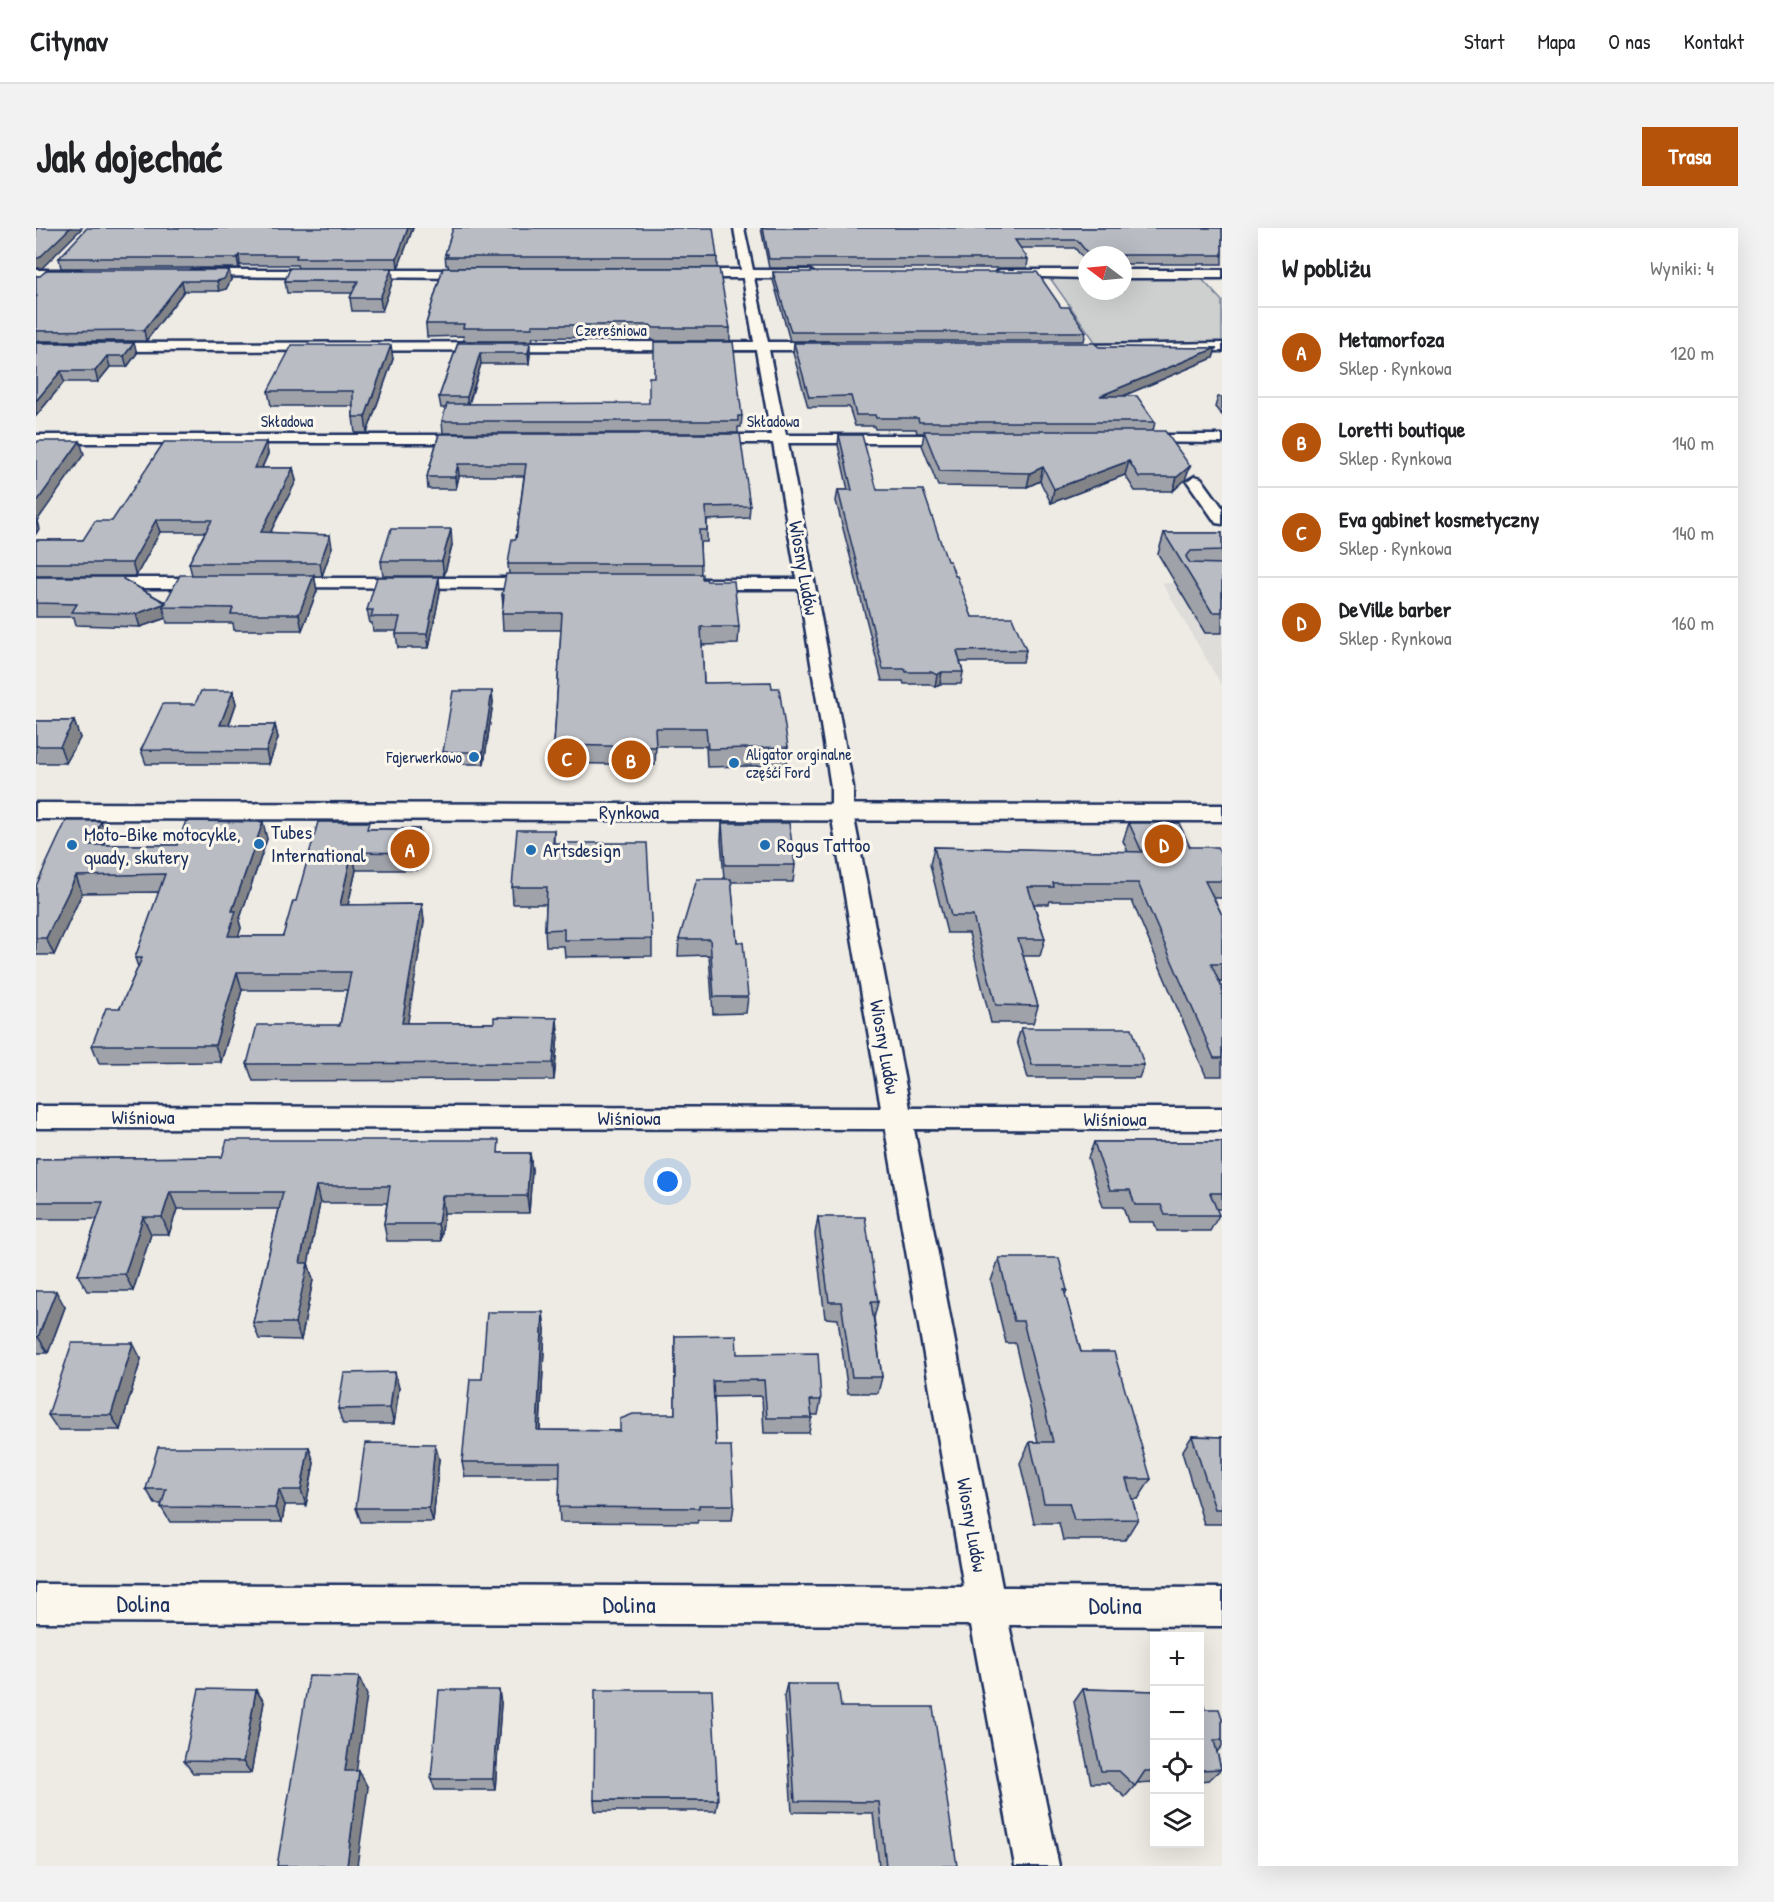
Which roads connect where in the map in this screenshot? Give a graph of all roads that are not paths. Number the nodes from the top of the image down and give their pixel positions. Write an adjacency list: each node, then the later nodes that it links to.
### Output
1 (739, 228): 8 (street, Wiosny Ludów)
2 (61, 259): 3 (street)
3 (41, 274): 4 (street); 14 (street)
4 (95, 274)
5 (177, 274): 6 (street)
6 (493, 274)
7 (670, 274): 8 (street)
8 (748, 274): 9 (street); 15 (street, Wiosny Ludów)
9 (825, 274)
10 (992, 274): 11 (street)
11 (1078, 274)
12 (1132, 274): 13 (street)
13 (1222, 274)
14 (36, 284)
15 (761, 346): 16 (street, Czereśniowa); 17 (street, Czereśniowa); 23 (street, Wiosny Ludów)
16 (842, 346)
17 (36, 347)
18 (1222, 347): 19 (street)
19 (1078, 349)
20 (36, 439): 21 (street, Składowa)
21 (490, 439)
22 (691, 439): 23 (street, Składowa)
23 (781, 439): 24 (street, Składowa); 34 (street, Wiosny Ludów)
24 (971, 439)
25 (1114, 439): 26 (street)
26 (1222, 439)
27 (1195, 481): 28 (street)
28 (1222, 519)
29 (36, 583): 30 (street)
30 (226, 583)
31 (261, 583): 32 (street)
32 (559, 584)
33 (678, 584): 34 (street)
34 (806, 584): 36 (street, Wiosny Ludów)
35 (36, 811): 36 (street, Rynkowa)
36 (842, 813): 37 (street, Rynkowa); 39 (street, Wiosny Ludów)
37 (1222, 813)
38 (36, 1117): 39 (street, Wiśniowa)
39 (898, 1119): 40 (street, Wiśniowa); 42 (street, Wiosny Ludów)
40 (1222, 1119)
41 (36, 1603): 42 (street, Dolina)
42 (986, 1605): 43 (street, Dolina); 44 (street, Wiosny Ludów)
43 (1222, 1607)
44 (1037, 1866)

